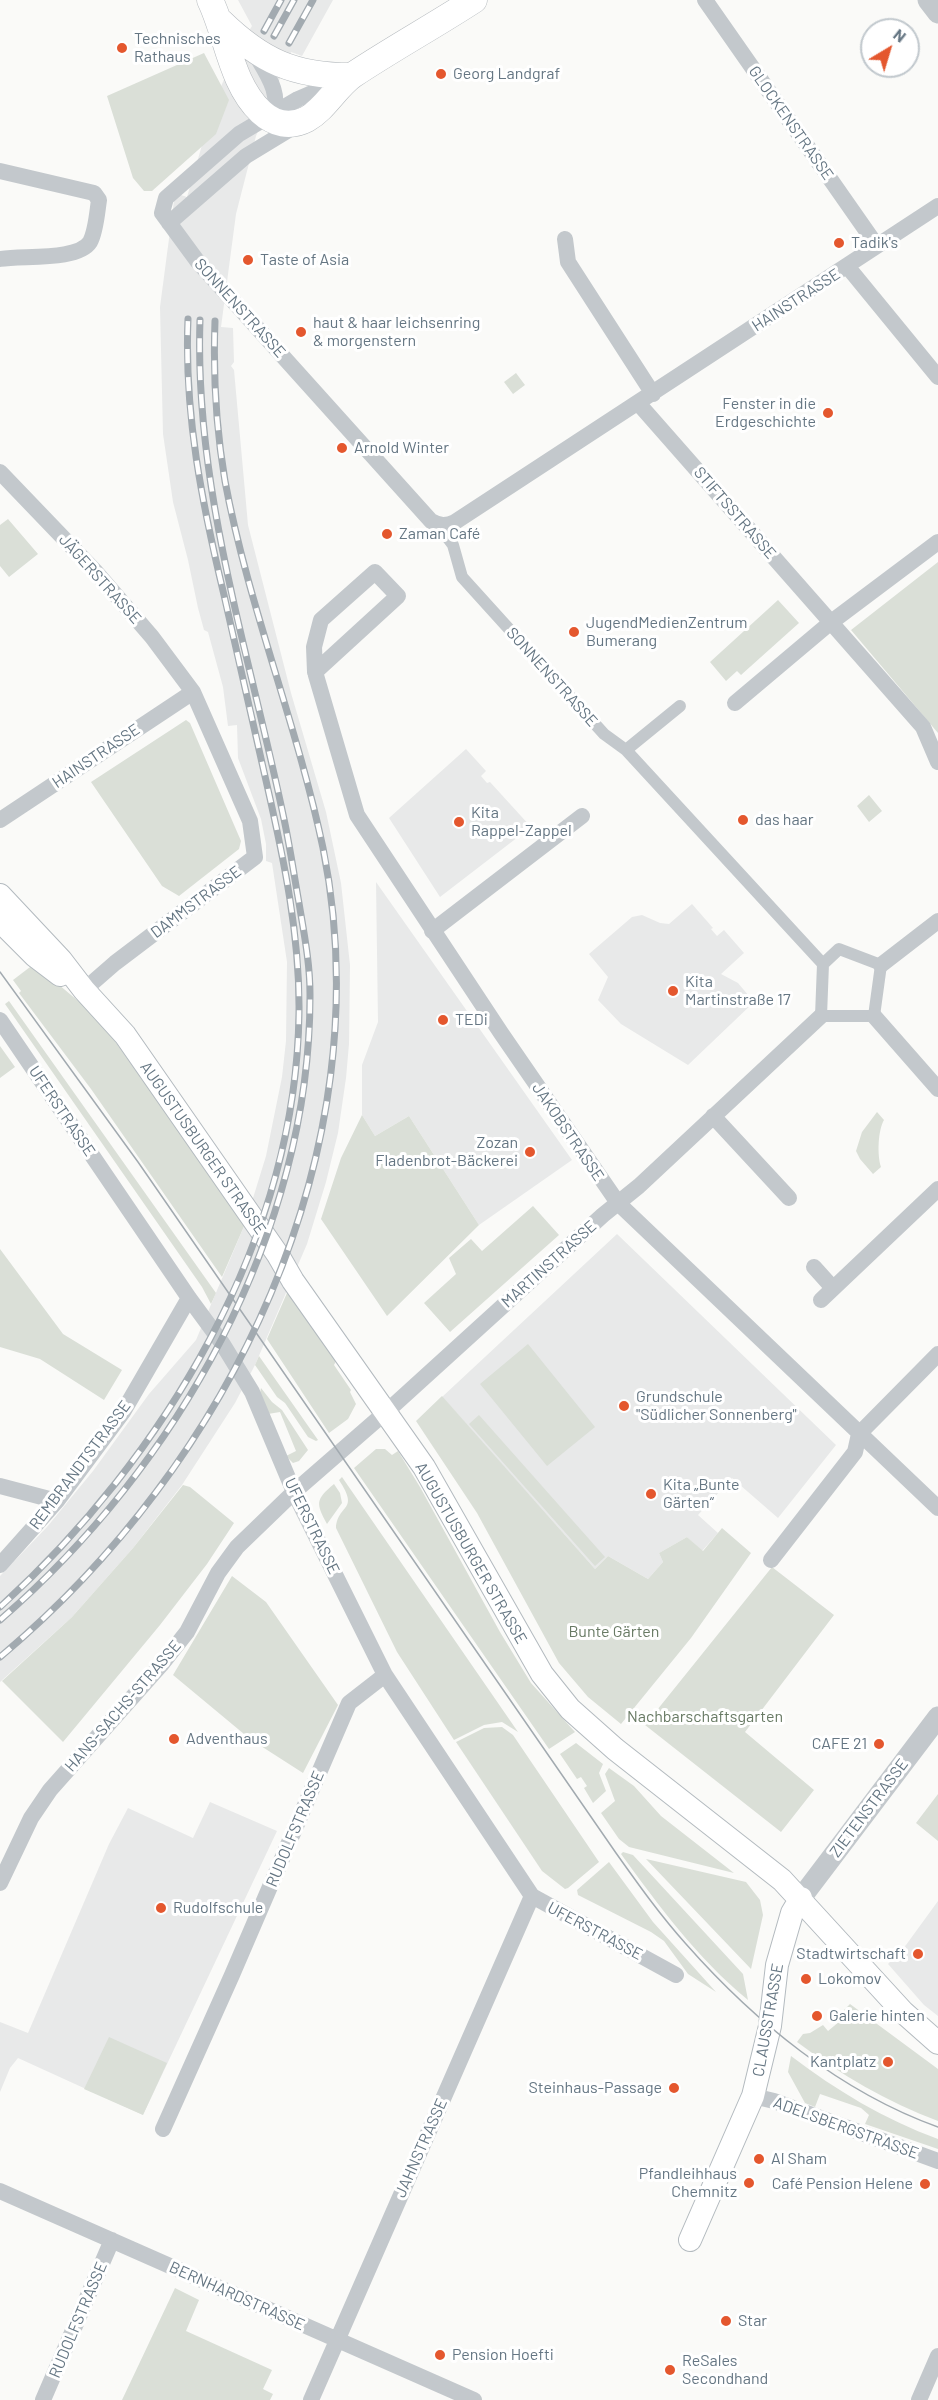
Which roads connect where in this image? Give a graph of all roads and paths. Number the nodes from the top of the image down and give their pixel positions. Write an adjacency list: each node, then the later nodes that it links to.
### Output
1 (474, 0): 7 (main road)
2 (705, 0): 15 (street, GLOCKENSTRASSE)
3 (928, 0): 5 (street)
4 (215, 11): 6 (main road); 8 (main road)
5 (938, 13)
6 (251, 48): 7 (main road); 8 (street)
7 (351, 76): 8 (street); 9 (main road)
8 (271, 116): 9 (main road); 10 (street); 13 (street)
9 (307, 119): 10 (street)
10 (253, 151): 13 (street)
11 (0, 171): 16 (street)
12 (938, 206): 15 (street, HAINSTRASSE)
13 (169, 223): 22 (street, SONNENSTRASSE)
14 (565, 239): 19 (street)
15 (877, 246): 17 (street, HAINSTRASSE)
16 (0, 259)
17 (847, 266): 18 (street); 19 (street, HAINSTRASSE)
18 (938, 377)
19 (653, 394): 20 (street, HAINSTRASSE)
20 (638, 403): 22 (street, HAINSTRASSE); 24 (street, STIFTSSTRASSE)
21 (0, 472): 26 (street, JÄGERSTRASSE)
22 (438, 525): 29 (street, SONNENSTRASSE)
23 (938, 542): 24 (street)
24 (830, 623): 27 (street); 30 (street, STIFTSSTRASSE)
25 (315, 672): 25 (street, JAKOBSTRASSE); 36 (street, JAKOBSTRASSE)
26 (194, 692): 32 (street, HAINSTRASSE); 39 (street, DAMMSTRASSE)
27 (735, 703)
28 (680, 706): 29 (street)
29 (626, 750): 37 (street, SONNENSTRASSE)
30 (938, 762)
31 (582, 816): 36 (street)
32 (0, 820)
33 (0, 895): 39 (main road, AUGUSTUSBURGER STRASSE)
34 (0, 921): 39 (main road, AUGUSTUSBURGER STRASSE)
35 (938, 921): 38 (street)
36 (432, 931): 47 (street, JAKOBSTRASSE)
37 (823, 964): 38 (street); 40 (street)
38 (881, 965): 41 (street)
39 (84, 990): 53 (main road, AUGUSTUSBURGER STRASSE)
40 (821, 1016): 41 (street); 44 (street, MARTINSTRASSE)
41 (874, 1016): 43 (street)
42 (0, 1020): 50 (street, UFERSTRASSE)
43 (938, 1089)
44 (713, 1116): 46 (street); 47 (street, MARTINSTRASSE)
45 (938, 1189): 49 (street)
46 (789, 1198)
47 (618, 1203): 53 (street, MARTINSTRASSE); 54 (street, JAKOBSTRASSE)
48 (814, 1267): 49 (street)
49 (832, 1287): 51 (street)
50 (189, 1298): 56 (street, UFERSTRASSE); 57 (street, REMBRANDTSTRASSE)
51 (821, 1300)
52 (938, 1354): 54 (street)
53 (385, 1412): 56 (street, HANS-SACHS-STRASSE); 65 (main road, AUGUSTUSBURGER STRASSE)
54 (859, 1434): 58 (street, JAKOBSTRASSE); 59 (street)
55 (0, 1486): 57 (street)
56 (294, 1492): 61 (street, UFERSTRASSE); 63 (street, HANS-SACHS-STRASSE)
57 (57, 1501): 60 (street, REMBRANDTSTRASSE)
58 (938, 1508)
59 (771, 1560)
60 (0, 1565)
61 (385, 1675): 64 (street, UFERSTRASSE); 69 (street, RUDOLFSTRASSE)
62 (938, 1717): 65 (street, ZIETENSTRASSE)
63 (0, 1883)
64 (532, 1896): 66 (street, UFERSTRASSE); 74 (street, JAHNSTRASSE)
65 (801, 1899): 67 (main road, AUGUSTUSBURGER STRASSE); 68 (main road, CLAUSSTRASSE)
66 (676, 1975)
67 (938, 2043)
68 (764, 2099): 70 (street, ADELSBERGSTRASSE); 73 (main road, CLAUSSTRASSE)
69 (163, 2129)
70 (938, 2161)
71 (0, 2191): 72 (street, BERNHARDSTRASSE)
72 (112, 2240): 74 (street, BERNHARDSTRASSE); 76 (street, RUDOLFSTRASSE)
73 (690, 2240)
74 (337, 2340): 77 (street, JAHNSTRASSE); 78 (street, BERNHARDSTRASSE)
75 (938, 2356): 79 (street)
76 (43, 2400)
77 (311, 2400)
78 (474, 2400)
79 (919, 2400)

